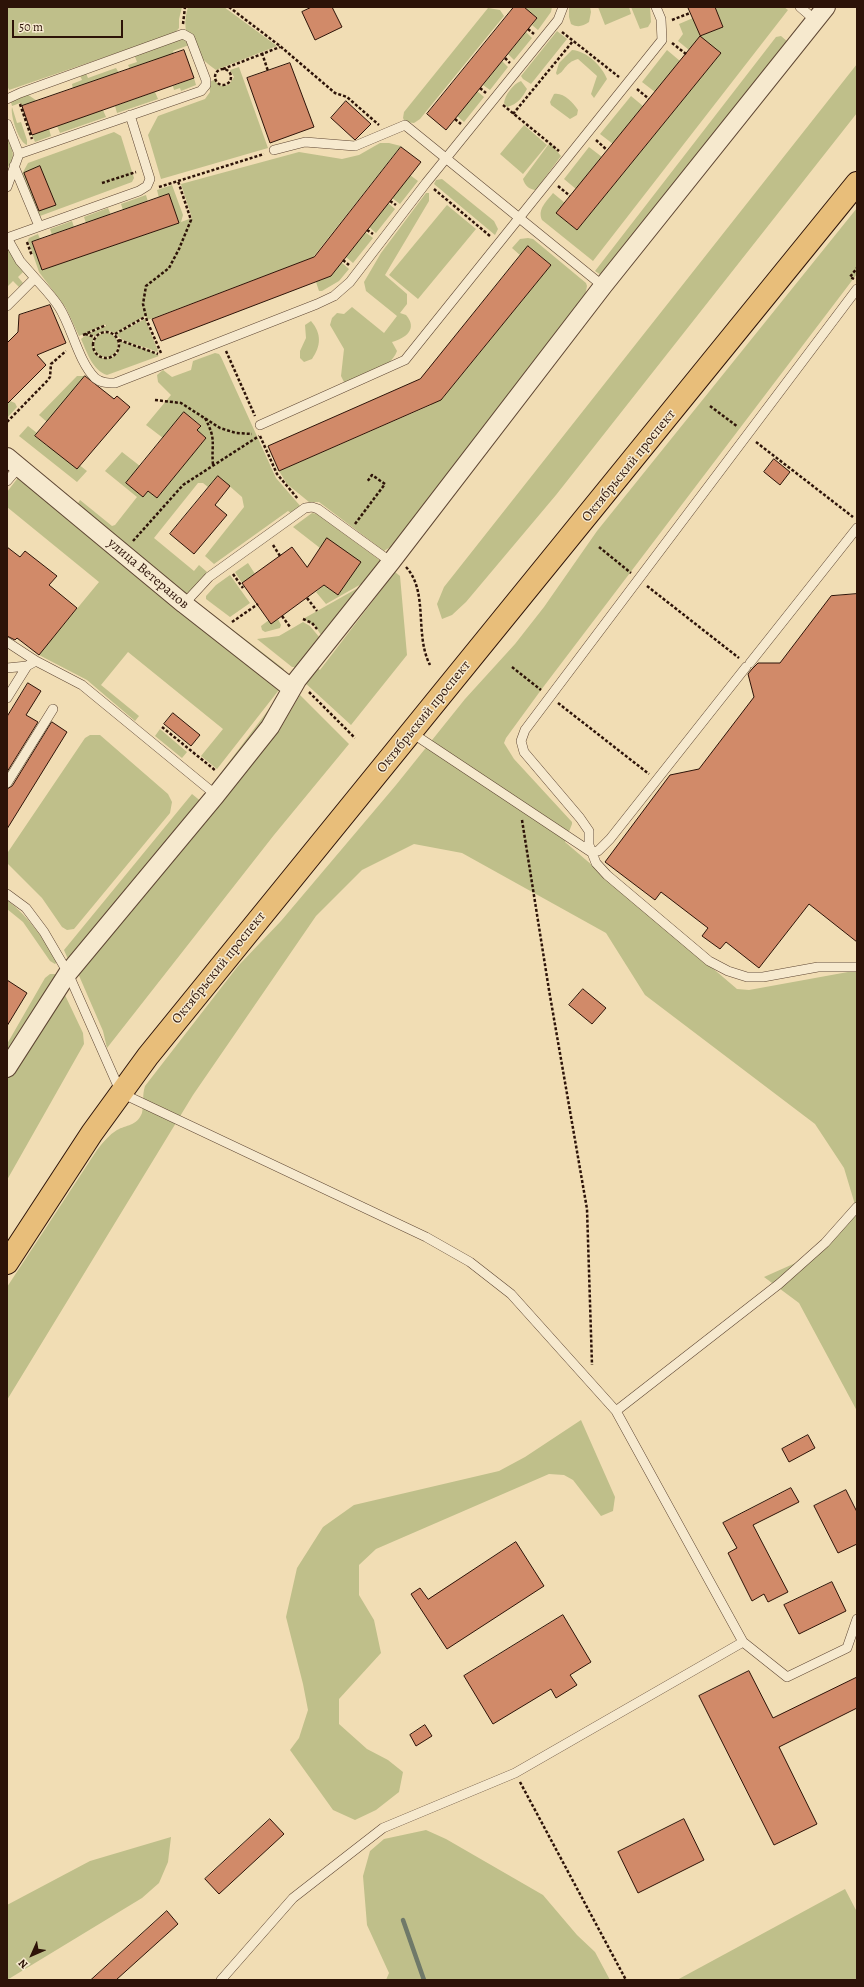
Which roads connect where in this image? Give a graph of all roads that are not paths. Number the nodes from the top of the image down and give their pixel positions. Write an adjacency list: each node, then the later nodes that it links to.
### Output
1 (563, 7): 10 (lane)
2 (656, 7): 14 (lane)
3 (800, 7): 4 (lane)
4 (821, 14): 17 (street)
5 (7, 99): 6 (lane)
6 (130, 115): 9 (lane); 15 (lane)
7 (7, 124): 9 (lane)
8 (274, 150): 10 (lane)
9 (19, 154): 11 (lane)
10 (446, 159): 14 (lane); 16 (lane)
11 (14, 166): 13 (lane); 15 (lane)
12 (857, 183): 33 (main road, Октябрьский проспект)
13 (7, 187)
14 (518, 217): 17 (lane); 20 (lane)
15 (39, 226): 16 (lane)
16 (35, 278): 19 (lane)
17 (604, 286): 24 (street)
18 (857, 289): 36 (lane)
19 (7, 306)
20 (262, 429)
21 (13, 462): 22 (lane); 25 (street, улица Ветеранов)
22 (7, 481)
23 (857, 528): 36 (lane)
24 (391, 562): 25 (lane); 30 (street)
25 (184, 604): 30 (street, улица Ветеранов)
26 (7, 642): 27 (lane)
27 (36, 661): 28 (lane); 35 (lane)
28 (27, 666): 29 (lane); 31 (lane)
29 (7, 668)
30 (298, 689): 35 (street)
31 (7, 698)
32 (53, 709): 34 (lane)
33 (412, 733): 36 (lane); 41 (main road, Октябрьский проспект)
34 (7, 783)
35 (216, 795): 39 (street)
36 (592, 852): 38 (lane)
37 (7, 894): 39 (lane)
38 (857, 967)
39 (68, 973): 40 (street); 41 (lane)
40 (7, 1068)
41 (121, 1093): 43 (main road, Октябрьский проспект); 44 (lane)
42 (857, 1207): 44 (lane)
43 (7, 1263)
44 (616, 1411): 46 (lane)
45 (857, 1619): 46 (lane)
46 (743, 1642): 47 (lane)
47 (221, 1980)

